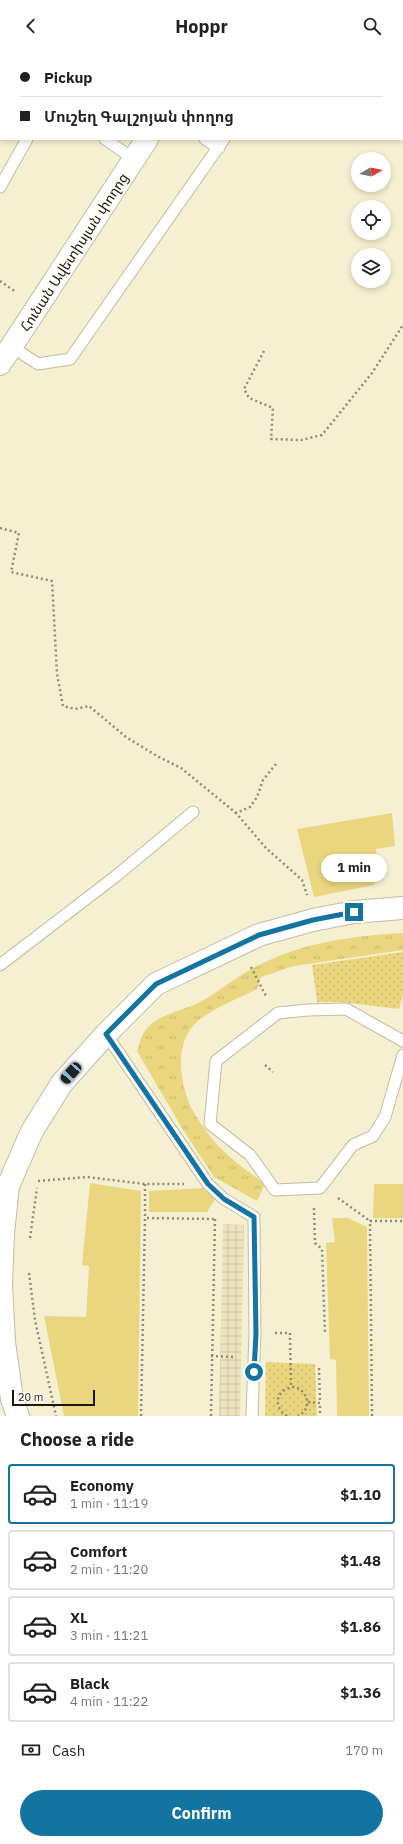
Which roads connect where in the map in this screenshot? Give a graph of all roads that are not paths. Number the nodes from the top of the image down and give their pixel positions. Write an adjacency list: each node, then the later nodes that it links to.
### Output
1 (26, 140): 7 (lane)
2 (106, 140): 6 (lane)
3 (146, 140): 6 (street, Հունան Ավետիսյան փողոց)
4 (208, 140): 5 (lane)
5 (221, 144): 8 (lane)
6 (134, 159): 8 (street, Հունան Ավետիսյան փողոց)
7 (0, 187)
8 (6, 356)
9 (193, 812): 11 (lane)
10 (403, 908): 12 (street)
11 (0, 965)
12 (106, 1034): 15 (street); 17 (lane)
13 (403, 1041): 14 (lane)
14 (403, 1055)
15 (6, 1182): 16 (street)
16 (18, 1416)
17 (252, 1416)

